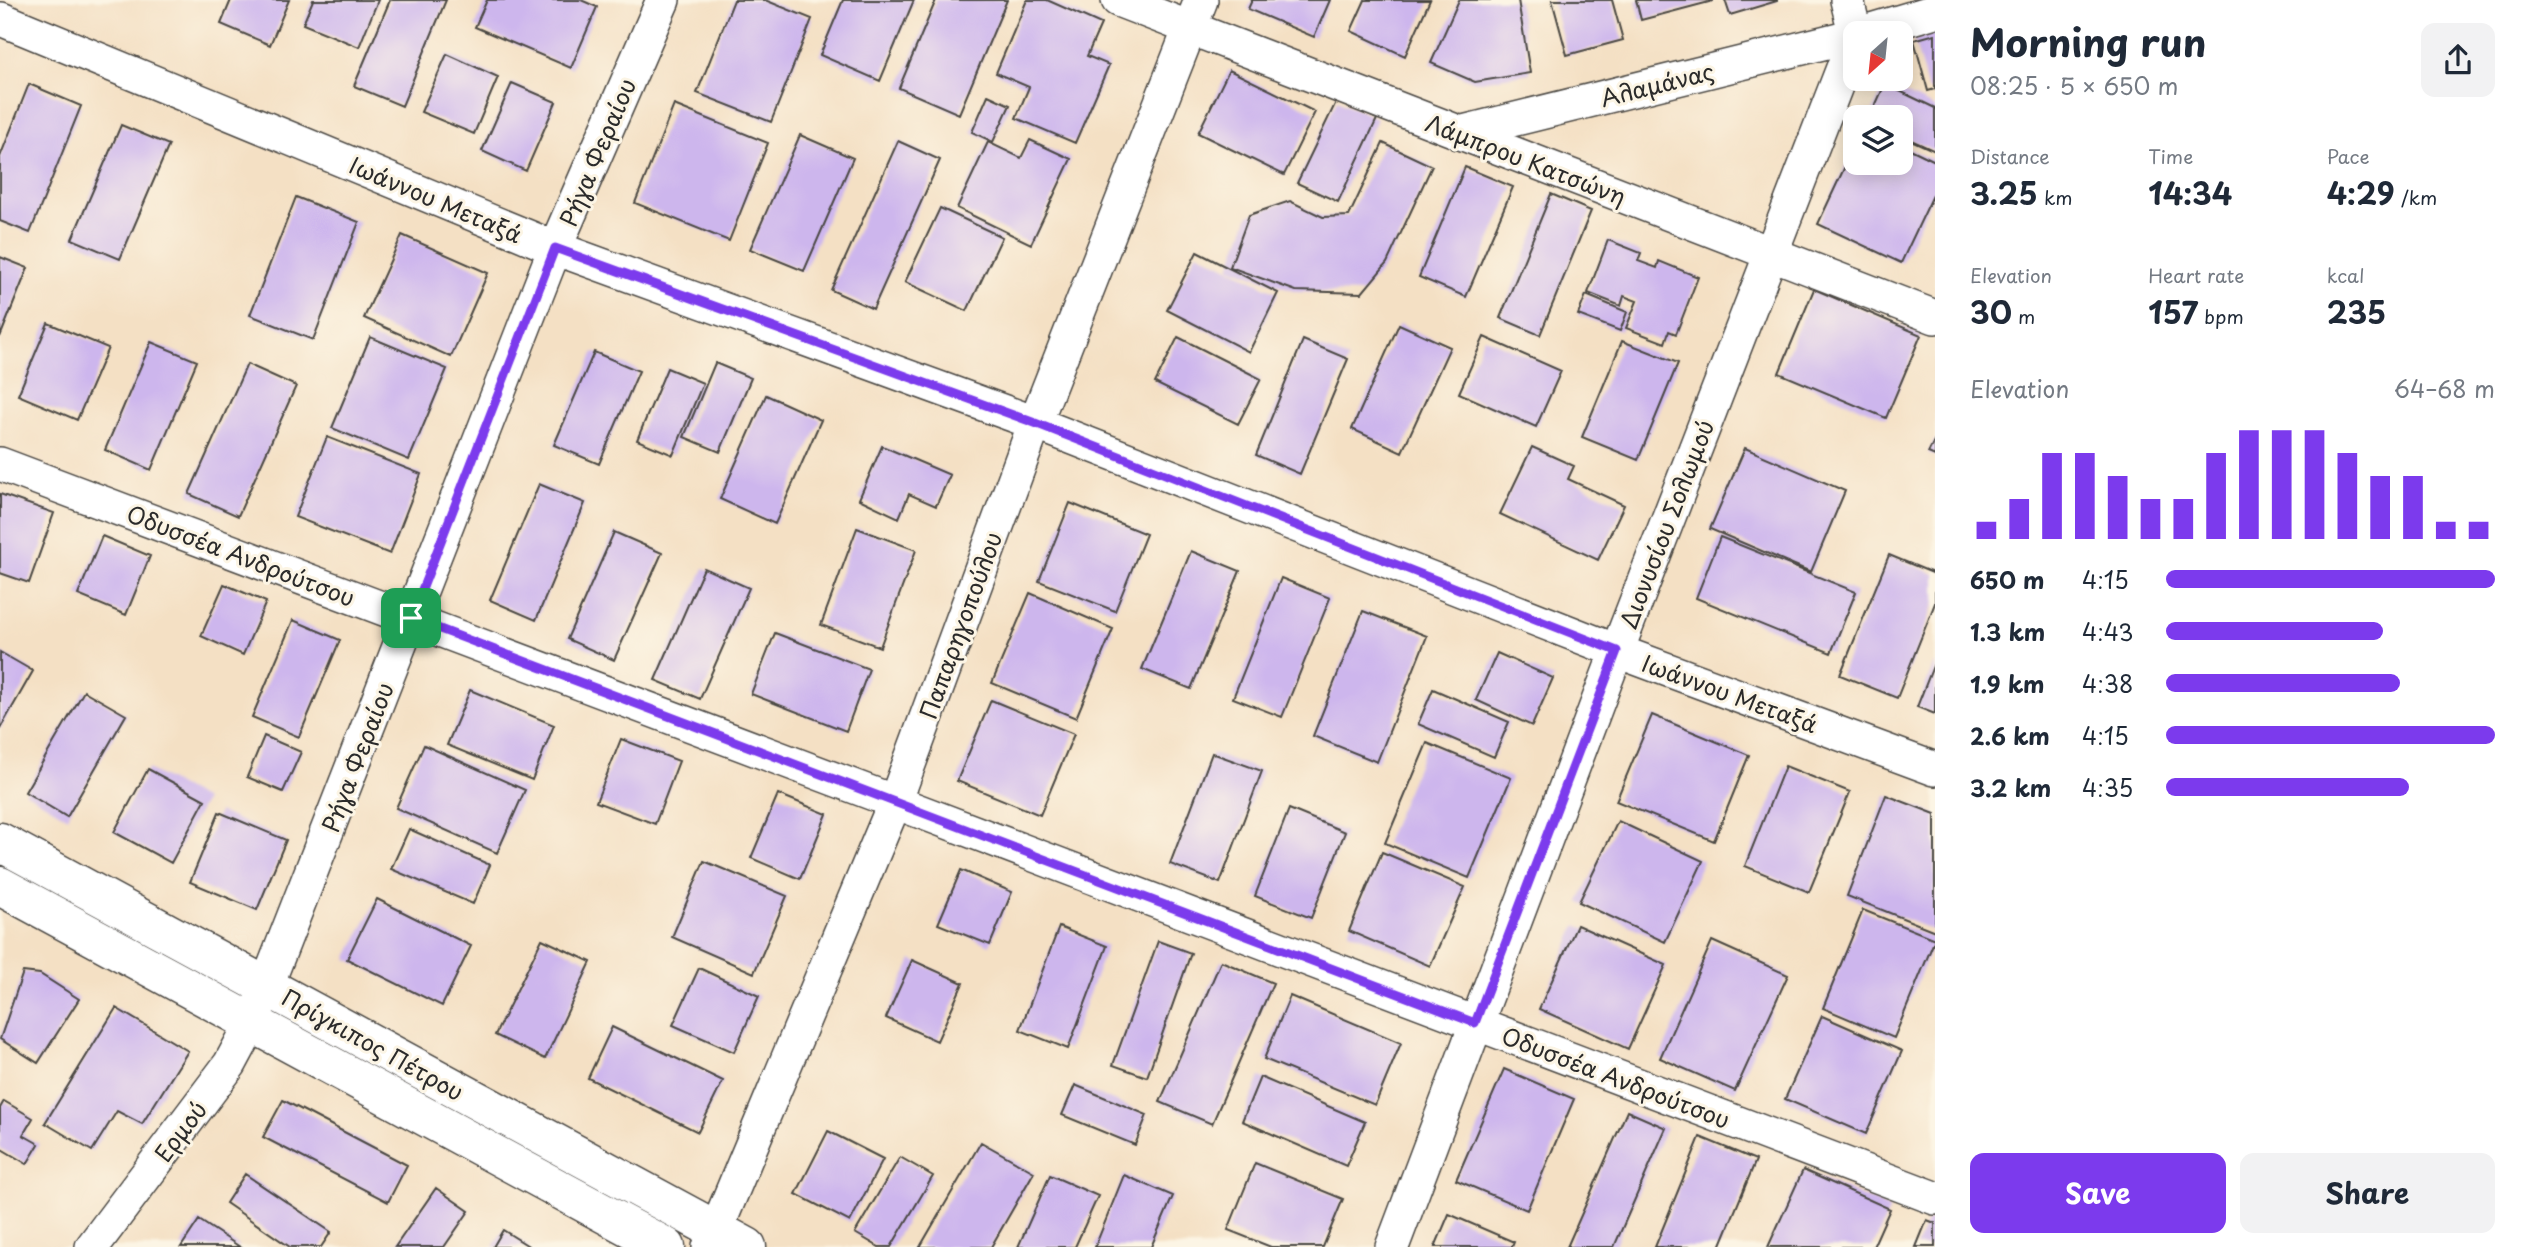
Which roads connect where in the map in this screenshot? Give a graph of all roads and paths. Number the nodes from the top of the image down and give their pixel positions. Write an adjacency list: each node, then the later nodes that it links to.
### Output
1 (663, 0): 12 (street, Ρήγα Φεραίου)
2 (1118, 0): 6 (street, Λάμπρου Κατσώνη)
3 (1847, 0): 7 (street)
4 (1935, 11): 8 (street)
5 (3, 14): 12 (street, Ιωάννου Μεταξά)
6 (1196, 14): 11 (street, Λάμπρου Κατσώνη); 15 (street, Παπαρηγοπούλου)
7 (1852, 21)
8 (1901, 21)
9 (1843, 38): 11 (street, Αλαμάνας)
10 (1843, 66): 13 (street, Διονυσίου Σολωμού)
11 (1459, 133): 13 (street, Λάμπρου Κατσώνη)
12 (555, 248): 15 (street, Ιωάννου Μεταξά); 17 (street, Ρήγα Φεραίου)
13 (1771, 254): 14 (street, Λάμπρου Κατσώνη); 18 (street, Διονυσίου Σολωμού)
14 (1935, 317)
15 (1035, 423): 18 (street, Ιωάννου Μεταξά); 20 (street, Παπαρηγοπούλου)
16 (0, 464): 17 (street, Οδυσσέα Ανδρούτσου)
17 (411, 618): 20 (street, Οδυσσέα Ανδρούτσου); 23 (street, Ρήγα Φεραίου)
18 (1617, 651): 19 (street, Ιωάννου Μεταξά); 24 (street, Διονυσίου Σολωμού)
19 (1935, 769)
20 (895, 802): 24 (street, Οδυσσέα Ανδρούτσου); 26 (street, Παπαρηγοπούλου)
21 (0, 842): 23 (main road, Πρίγκιπος Πέτρου)
22 (0, 886): 23 (main road, Πρίγκιπος Πέτρου)
23 (260, 1006): 26 (main road, Πρίγκιπος Πέτρου); 27 (street, Ερμού); 28 (main road, Πρίγκιπος Πέτρου)
24 (1475, 1023): 25 (street, Οδυσσέα Ανδρούτσου); 29 (street, Διονυσίου Σολωμού)
25 (1934, 1193)
26 (724, 1242)
27 (92, 1247)
28 (666, 1247)
29 (1392, 1247)

